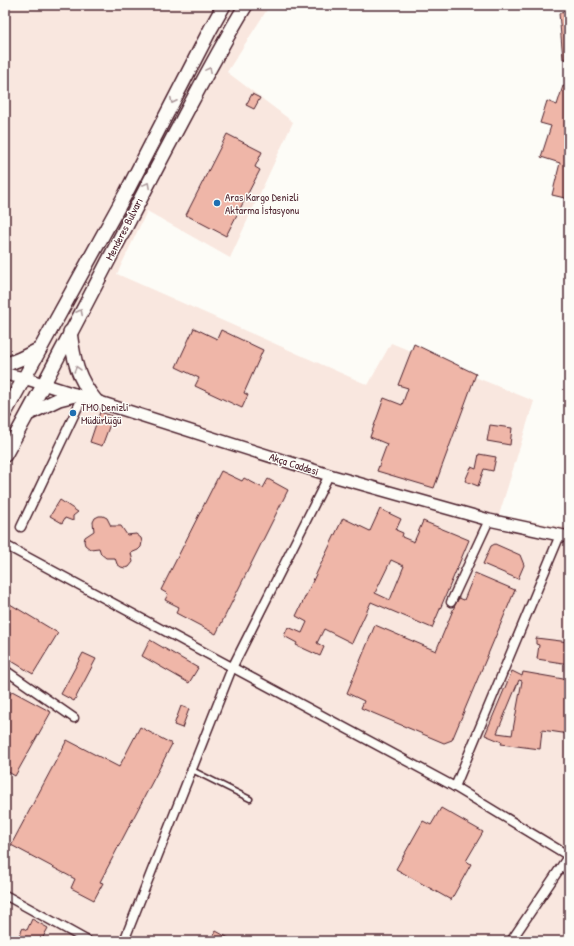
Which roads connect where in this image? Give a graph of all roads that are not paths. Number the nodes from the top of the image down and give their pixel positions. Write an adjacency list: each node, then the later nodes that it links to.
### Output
1 (224, 5): 3 (main road, Menderes Bulvarı, one-way to 3)
2 (246, 5): 4 (main road, Menderes Bulvarı, one-way to 2)
3 (126, 193): 5 (main road, Menderes Bulvarı); 8 (main road)
4 (70, 332): 8 (main road, Menderes Bulvarı); 9 (main road, one-way to 4)
5 (40, 349): 6 (main road); 8 (main road, Menderes Bulvarı)
6 (5, 365)
7 (5, 374): 8 (street, Akça Caddesi)
8 (34, 381): 9 (street, Akça Caddesi); 10 (main road, Menderes Bulvarı); 11 (main road, Menderes Bulvarı); 12 (main road)
9 (85, 395): 11 (main road); 14 (street, Akça Caddesi); 16 (street)
10 (5, 413)
11 (28, 414): 13 (main road, Menderes Bulvarı)
12 (5, 442)
13 (5, 455)
14 (329, 476): 15 (street, Akça Caddesi); 20 (street)
15 (489, 520): 17 (street, Akça Caddesi); 19 (street)
16 (21, 527)
17 (564, 536): 24 (street)
18 (5, 545): 20 (street)
19 (451, 602)
20 (232, 668): 23 (street); 24 (street)
21 (5, 670): 22 (street)
22 (74, 718)
23 (192, 770): 25 (lane); 29 (street)
24 (455, 787): 26 (street)
25 (250, 799)
26 (569, 855): 30 (street)
27 (5, 895): 28 (street)
28 (88, 941)
29 (124, 941)
30 (511, 941)

